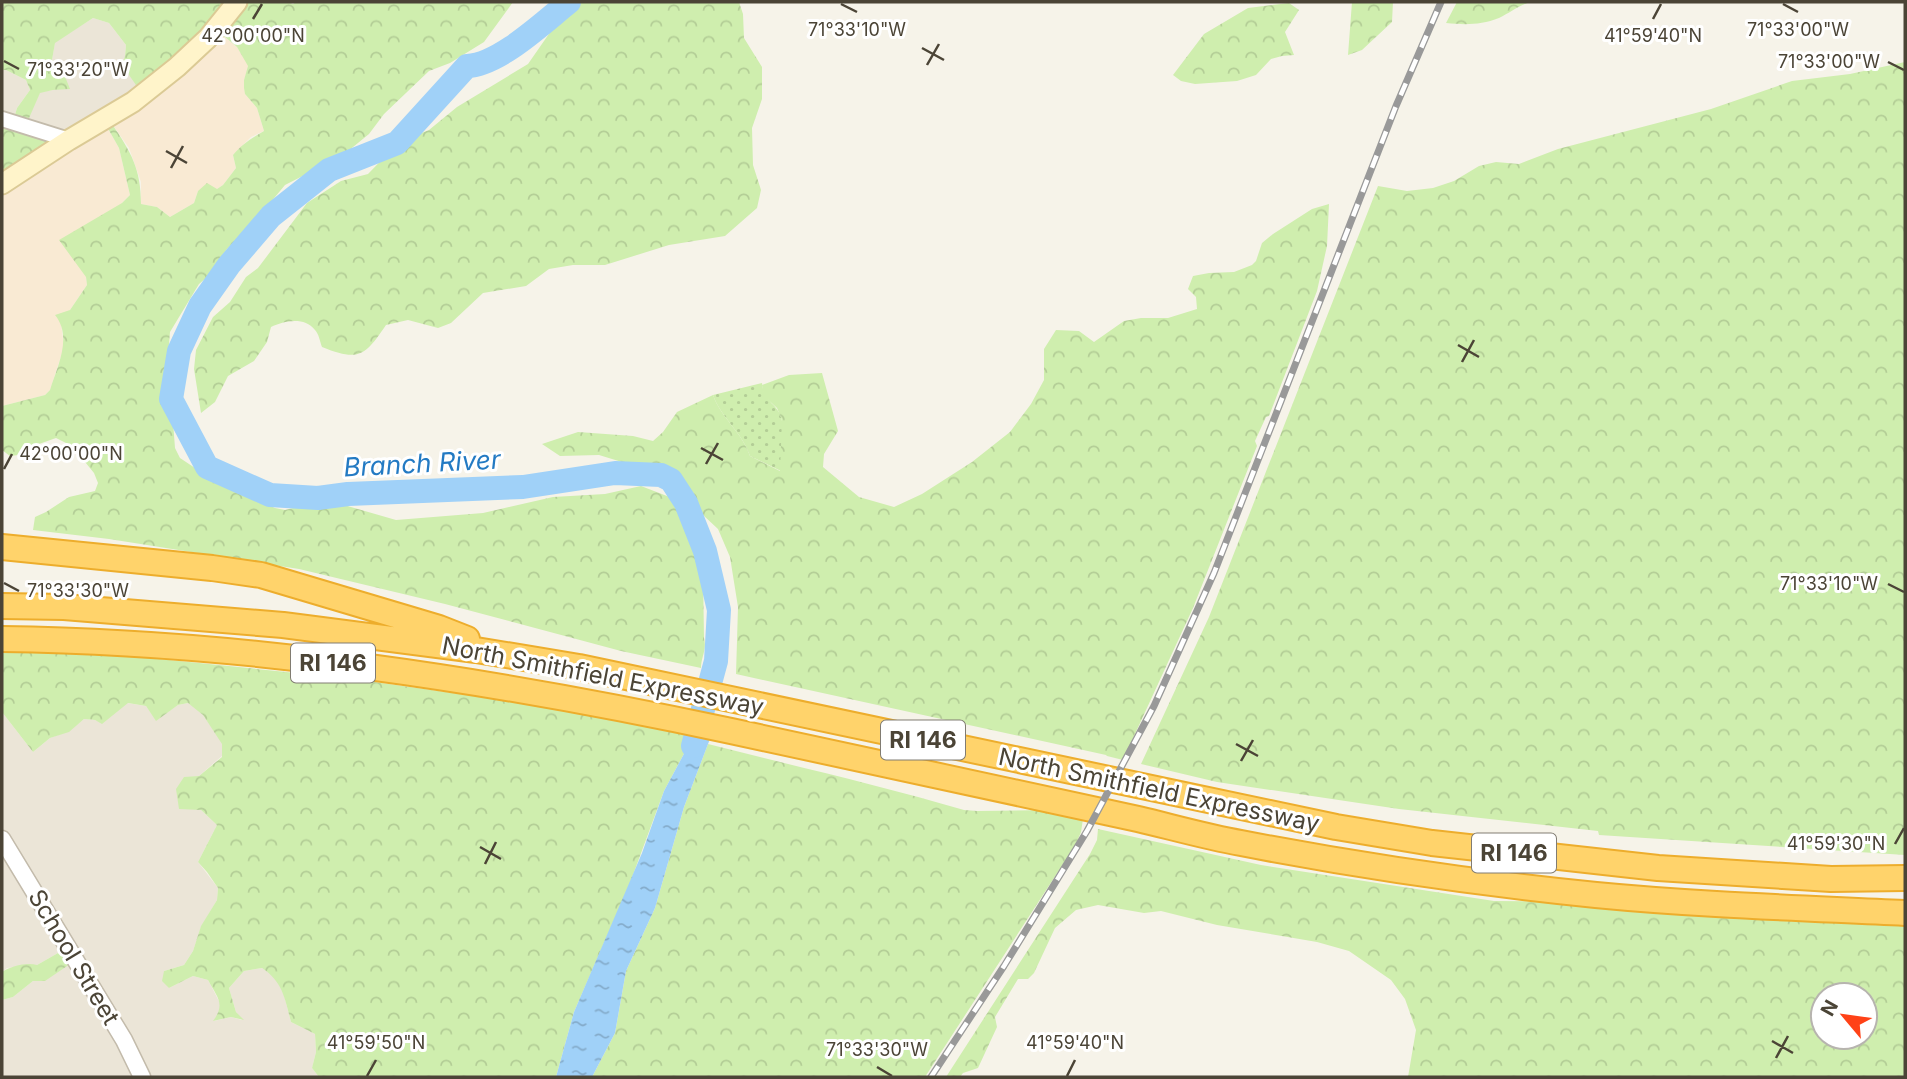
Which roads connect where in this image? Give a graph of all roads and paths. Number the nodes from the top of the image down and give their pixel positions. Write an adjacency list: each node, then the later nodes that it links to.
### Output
1 (237, 2): 3 (main road)
2 (2, 119): 3 (street)
3 (69, 140): 4 (main road)
4 (2, 184)
5 (2, 547): 8 (highway)
6 (2, 606): 8 (highway, North Smithfield Expressway / RI 146)
7 (2, 639): 11 (highway, North Smithfield Expressway / RI 146)
8 (506, 656): 10 (highway, North Smithfield Expressway / RI 146)
9 (2, 839): 12 (street, School Street)
10 (1905, 878)
11 (1905, 913)
12 (142, 1077)

